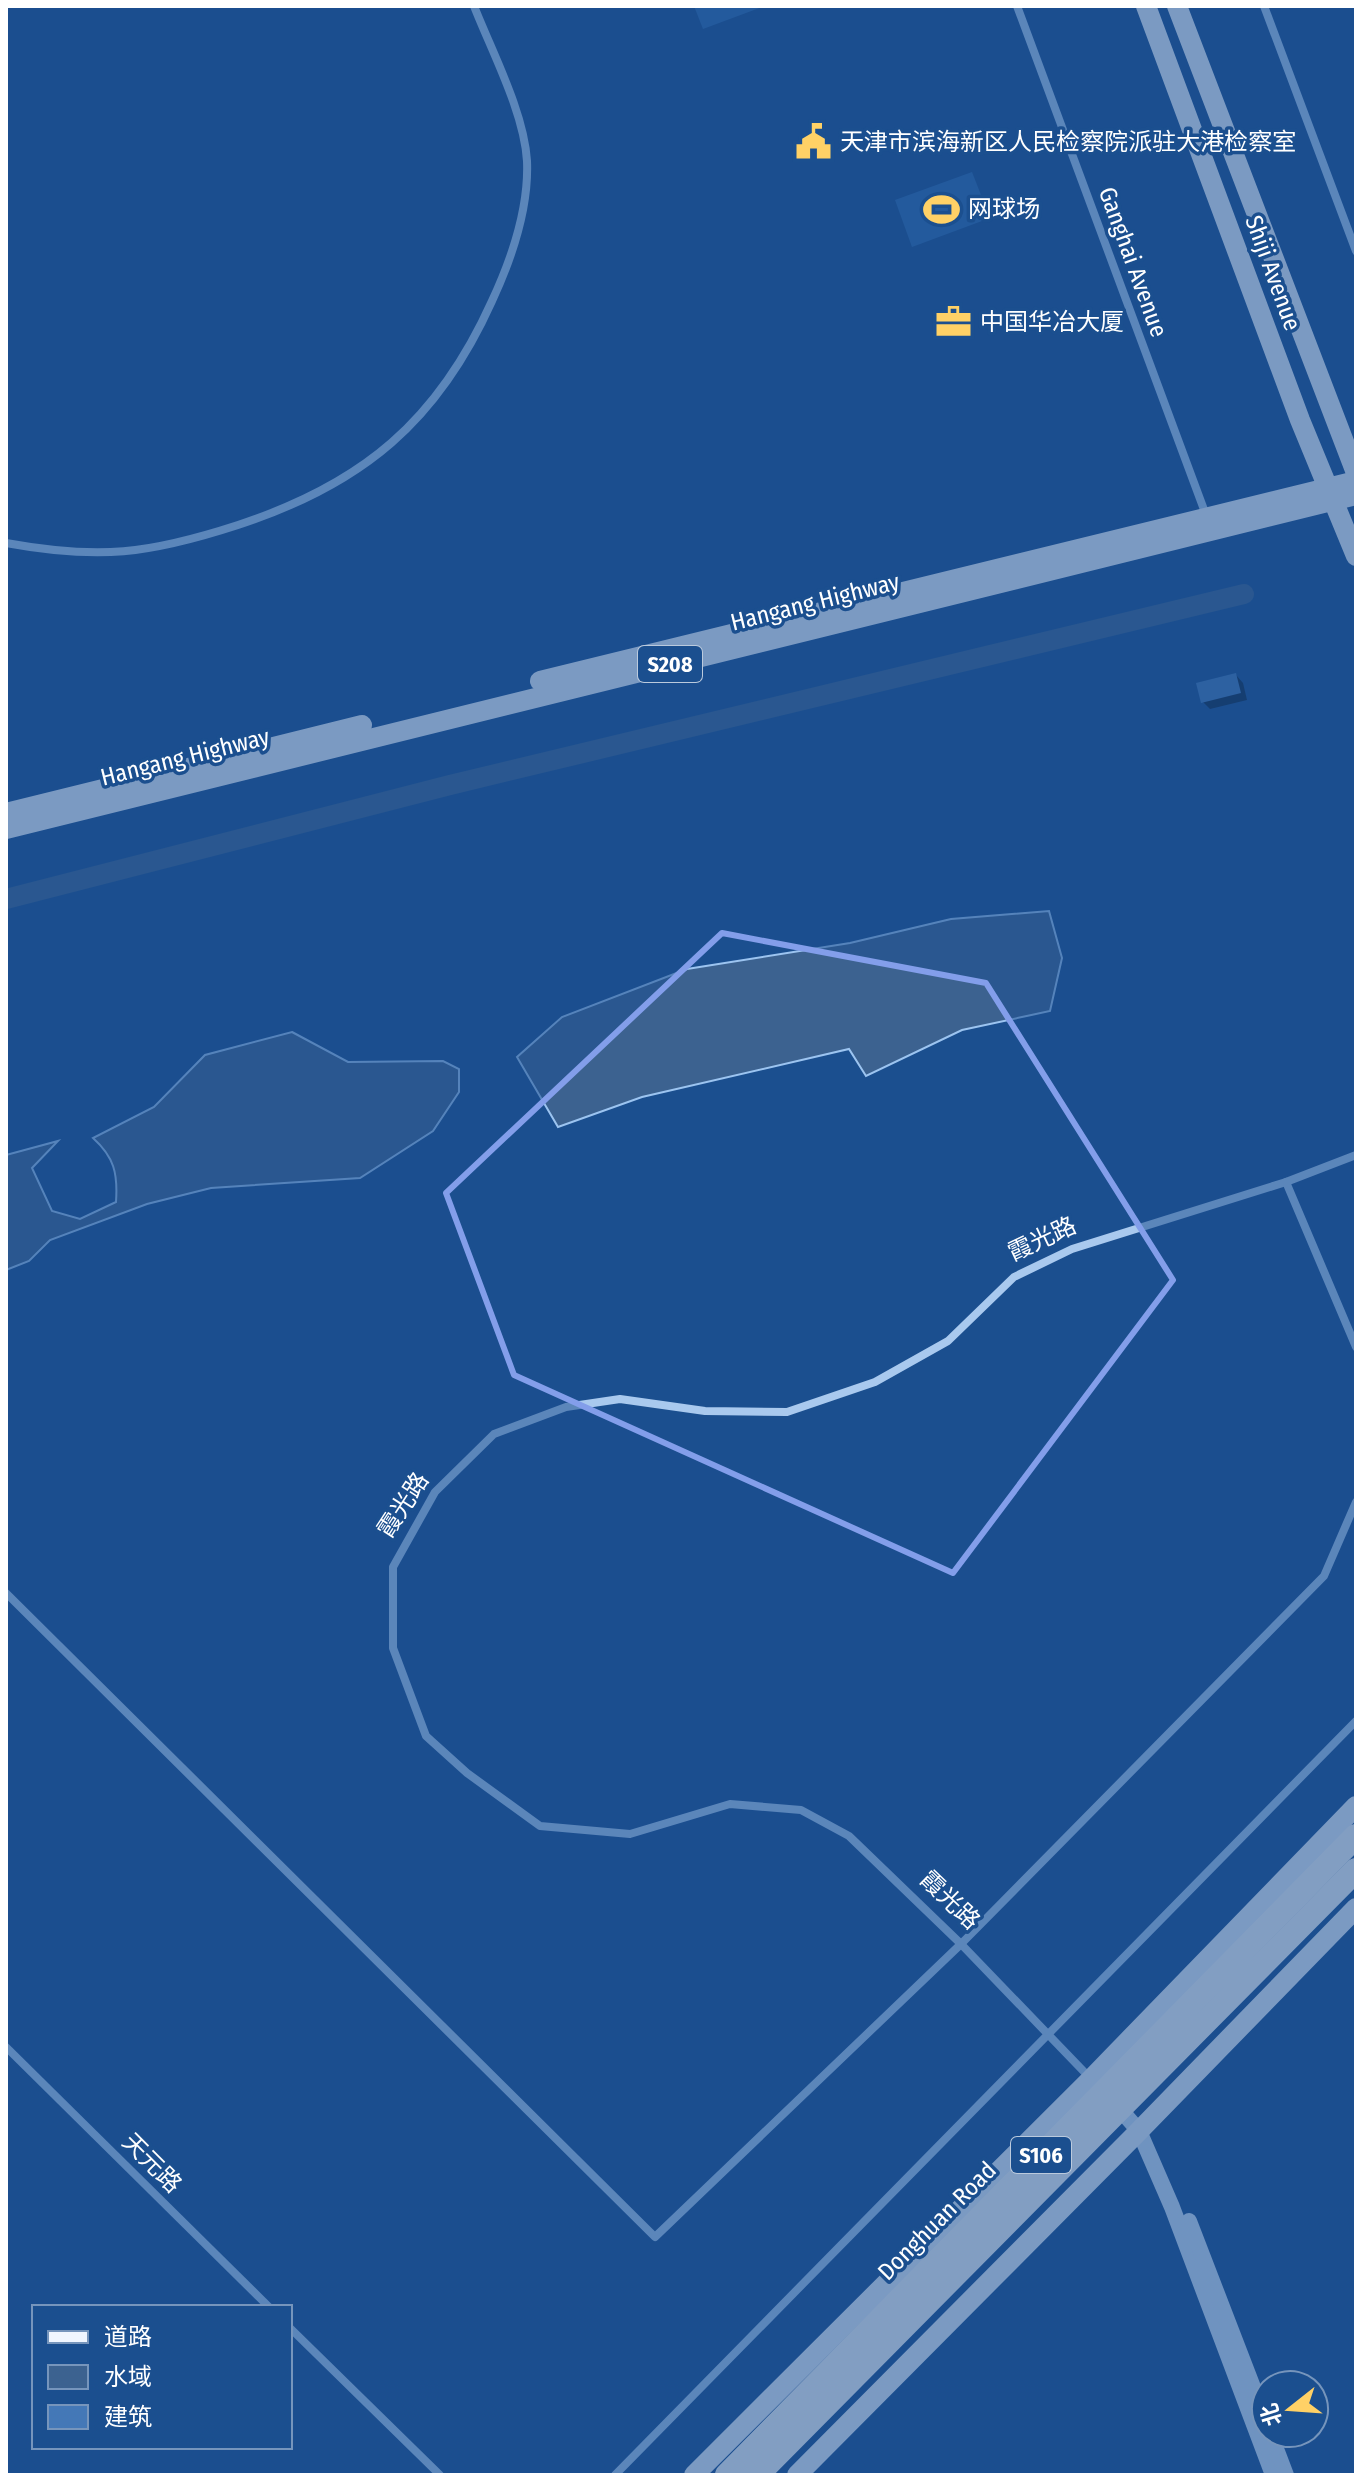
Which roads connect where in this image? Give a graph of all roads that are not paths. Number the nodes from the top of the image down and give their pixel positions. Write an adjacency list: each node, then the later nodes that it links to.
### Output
1 (474, 6): 12 (street)
2 (1017, 6): 11 (street, Ganghai Avenue)
3 (1146, 6): 9 (main road, Shiji Avenue)
4 (1177, 6): 7 (main road, Shiji Avenue)
5 (1264, 6): 6 (street)
6 (1356, 251)
7 (1356, 473)
8 (1356, 481): 9 (main road, Hangang Highway)
9 (1331, 494): 10 (main road, Hangang Highway / S208); 11 (main road, Hangang Highway / S208); 13 (main road, Shiji Avenue)
10 (1356, 495)
11 (1210, 525): 14 (main road, Hangang Highway); 15 (main road, Hangang Highway / S208)
12 (6, 543)
13 (1356, 556)
14 (6, 813)
15 (6, 829)
16 (1356, 1155): 17 (street, 霞光路)
17 (1286, 1182): 18 (street); 26 (street, 霞光路)
18 (1356, 1347)
19 (1356, 1502): 26 (street)
20 (6, 1593): 26 (street)
21 (1356, 1721): 27 (street)
22 (1356, 1806): 29 (main road)
23 (1356, 1836): 29 (highway, Donghuan Road / S106)
24 (1356, 1870): 29 (highway, Donghuan Road / S106)
25 (1356, 1908): 30 (main road)
26 (961, 1944): 27 (street, 霞光路)
27 (1046, 2035): 29 (street, 霞光路); 36 (street)
28 (6, 2047): 31 (street, 天元路)
29 (1111, 2093): 30 (street, 霞光路); 37 (main road); 38 (highway, Donghuan Road / S106); 39 (highway, Donghuan Road / S106)
30 (1143, 2126): 33 (street, 霞光路); 40 (main road); 41 (street, 霞光路)
31 (267, 2305)
32 (292, 2330): 35 (street)
33 (1250, 2379)
34 (1276, 2449): 42 (street)
35 (440, 2475)
36 (615, 2475)
37 (694, 2475)
38 (727, 2475)
39 (757, 2475)
40 (797, 2475)
41 (1273, 2475)
42 (1286, 2475)

